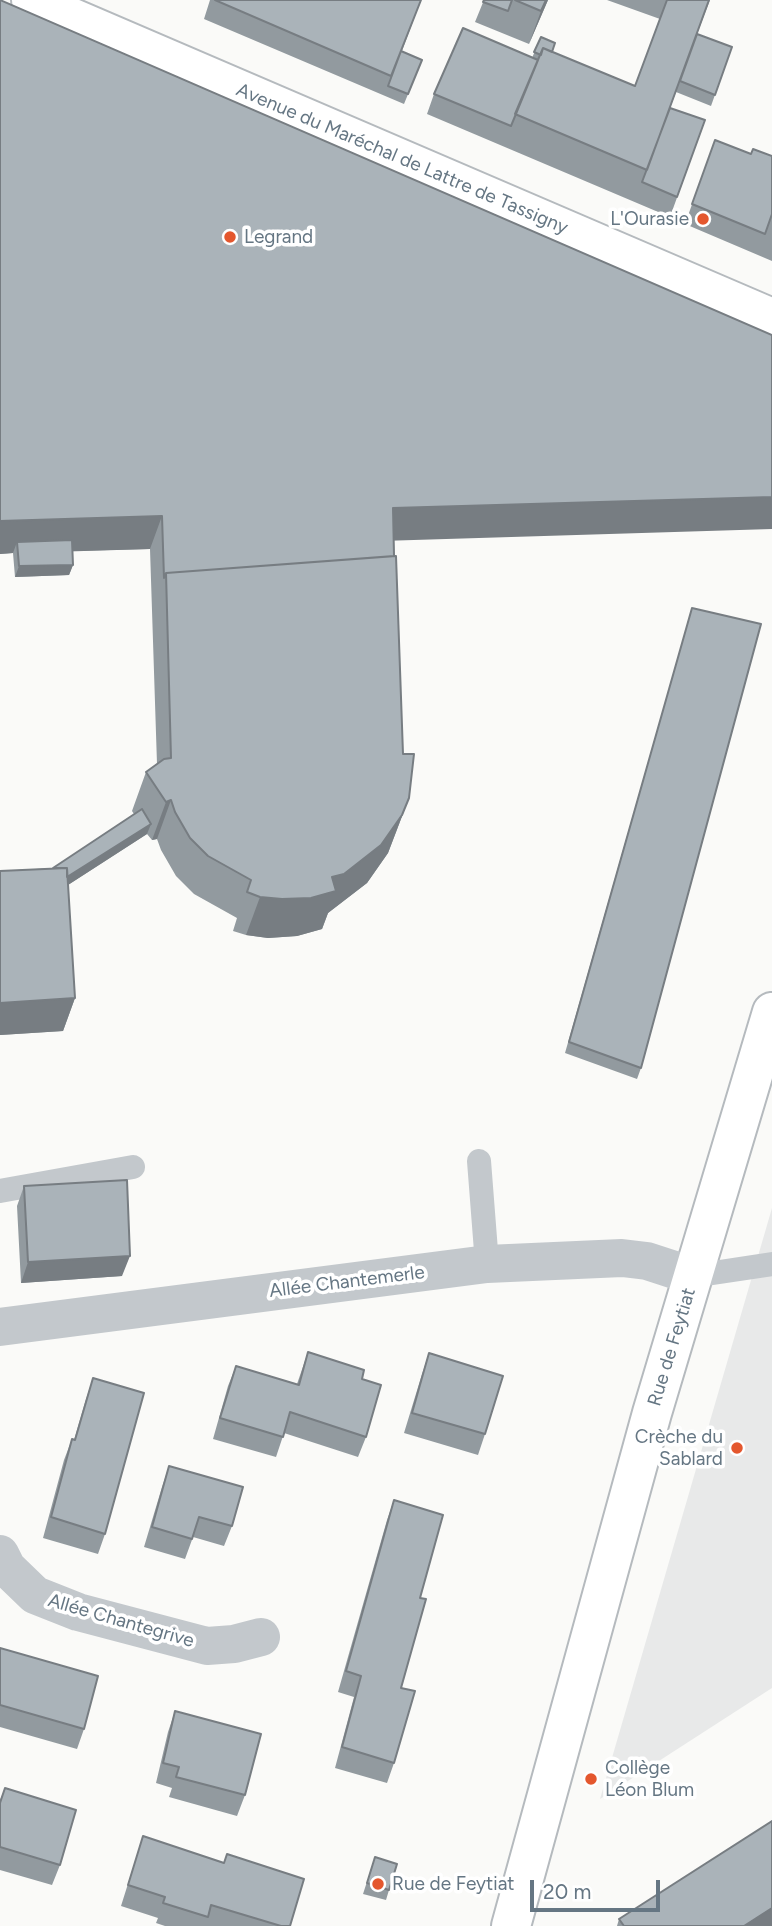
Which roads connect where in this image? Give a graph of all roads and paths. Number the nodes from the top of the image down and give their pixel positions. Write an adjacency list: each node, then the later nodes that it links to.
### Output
1 (31, 0): 2 (main road, Avenue du Maréchal de Lattre de Tassigny)
2 (772, 318)
3 (772, 1012): 9 (main road, Rue de Feytiat)
4 (479, 1161): 7 (lane)
5 (133, 1167): 6 (lane)
6 (0, 1191)
7 (487, 1264): 9 (street, Allée Chantemerle); 10 (street, Allée Chantemerle)
8 (772, 1264): 9 (lane)
9 (693, 1276): 13 (main road, Rue de Feytiat)
10 (0, 1327)
11 (0, 1554): 12 (street, Allée Chantegrive)
12 (261, 1637)
13 (511, 1926)

